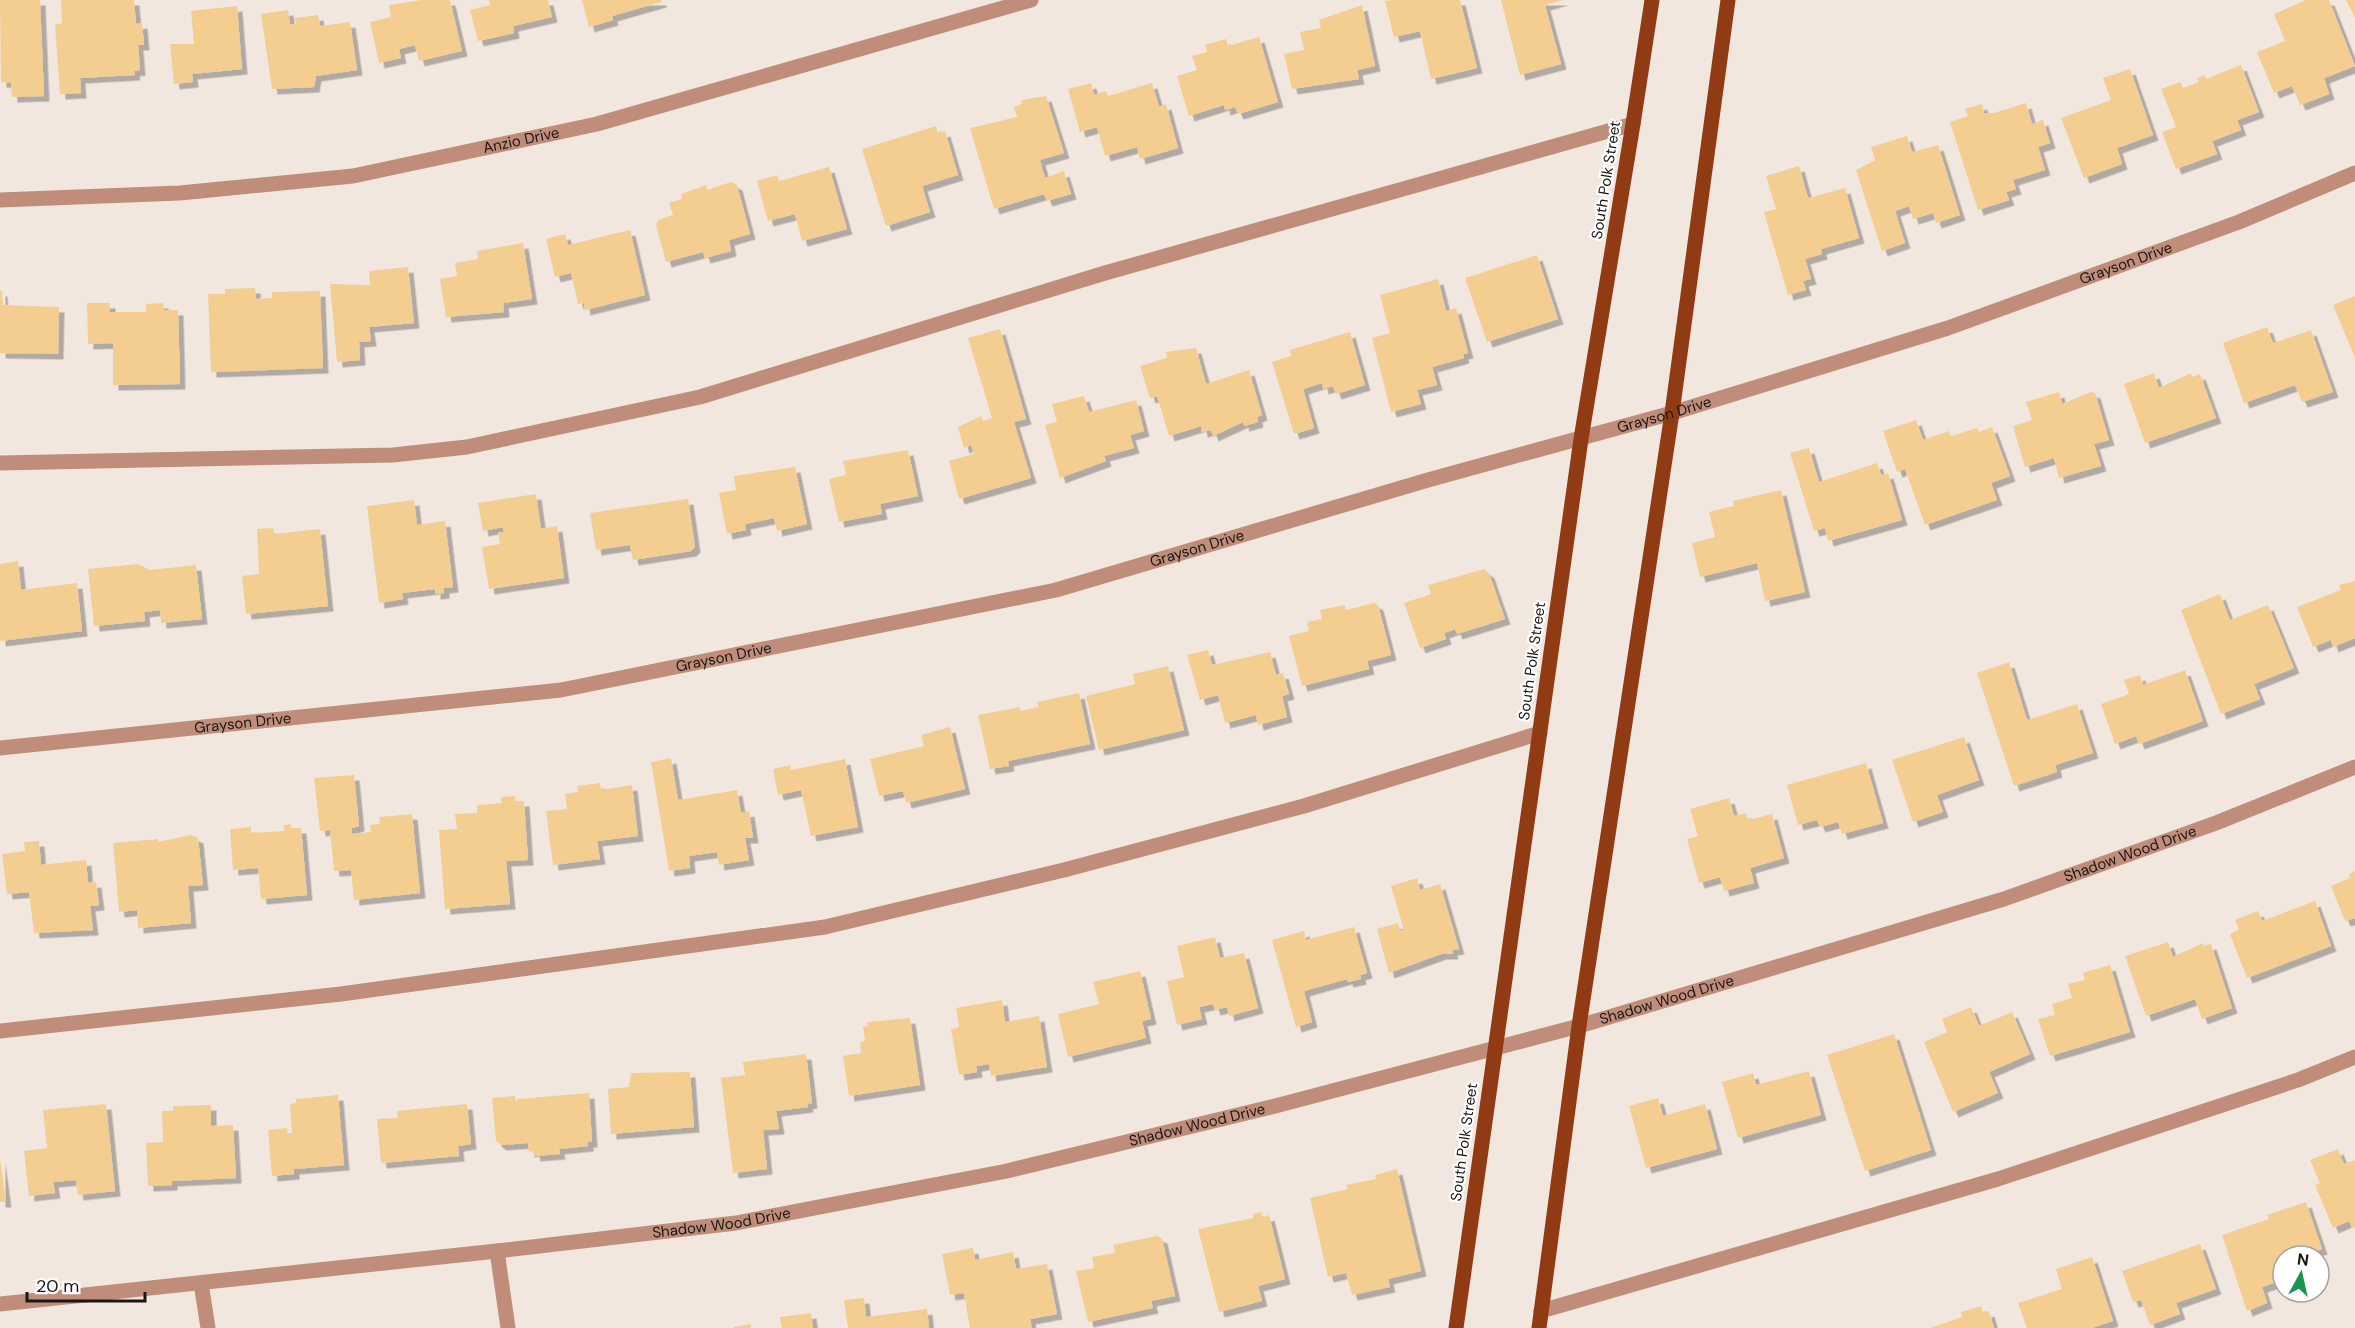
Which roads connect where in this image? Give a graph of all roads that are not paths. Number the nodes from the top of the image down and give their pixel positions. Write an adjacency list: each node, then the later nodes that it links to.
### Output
1 (1031, 0): 6 (street, Anzio Drive)
2 (1652, 0): 4 (main road, South Polk Street)
3 (1728, 0): 7 (main road)
4 (1634, 124): 8 (main road, South Polk Street); 9 (street)
5 (2355, 173): 7 (street, Grayson Drive)
6 (0, 200)
7 (1672, 413): 8 (street, Grayson Drive); 13 (main road)
8 (1581, 439): 10 (main road, South Polk Street); 11 (street, Grayson Drive)
9 (0, 463)
10 (1540, 733): 14 (street); 15 (main road, South Polk Street)
11 (0, 748)
12 (2355, 767): 13 (street, Shadow Wood Drive)
13 (1579, 1026): 15 (street, Shadow Wood Drive); 20 (main road)
14 (0, 1031)
15 (1496, 1050): 17 (street, Shadow Wood Drive); 23 (main road, South Polk Street)
16 (2355, 1057): 20 (street)
17 (497, 1251): 18 (street, Shadow Wood Drive); 22 (street)
18 (201, 1283): 19 (street, Shadow Wood Drive); 21 (street)
19 (0, 1304)
20 (1541, 1311): 24 (main road)
21 (208, 1328)
22 (508, 1328)
23 (1456, 1328)
24 (1539, 1328)

